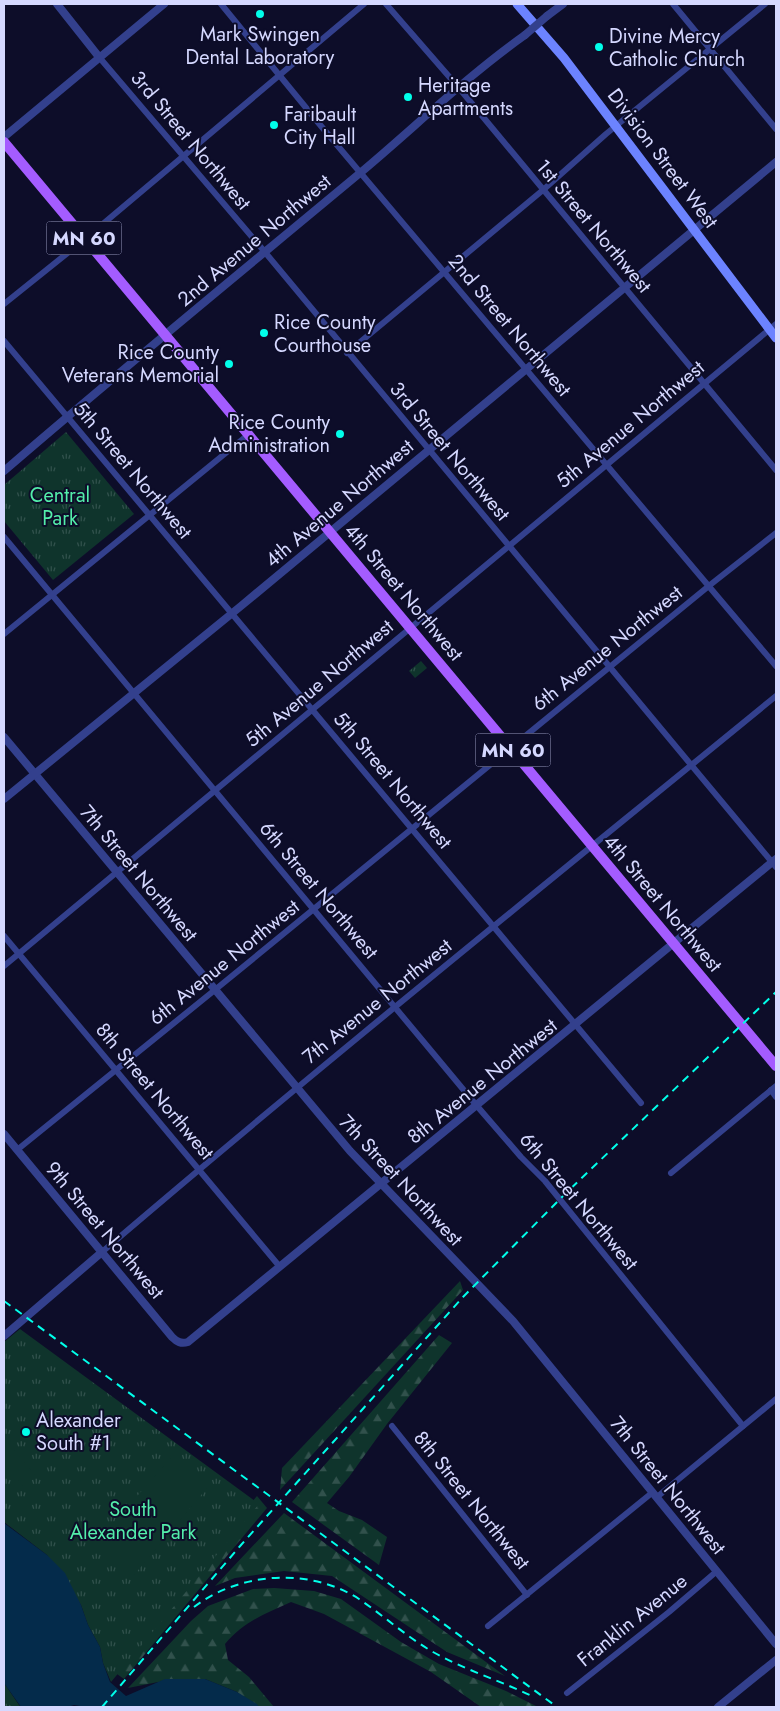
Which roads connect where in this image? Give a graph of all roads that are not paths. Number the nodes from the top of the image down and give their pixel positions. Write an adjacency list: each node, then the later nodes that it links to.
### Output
1 (57, 4): 11 (street)
2 (164, 4): 11 (street)
3 (221, 4): 12 (street, 2nd Street Northwest)
4 (364, 4): 12 (street)
5 (386, 4): 13 (street, 1st Street Northwest)
6 (517, 4): 14 (main road, Division Street West)
7 (562, 4): 13 (street, 2nd Avenue Northwest, bridge)
8 (673, 4): 10 (street)
9 (765, 4): 10 (street)
10 (710, 48): 14 (street); 15 (street)
11 (99, 57): 16 (street); 18 (street, 3rd Street Northwest)
12 (279, 75): 18 (street); 20 (street, 2nd Street Northwest)
13 (459, 88): 20 (street, 2nd Avenue Northwest); 21 (street, 1st Street Northwest)
14 (616, 126): 21 (street); 22 (main road, Division Street West)
15 (776, 130)
16 (4, 137)
17 (4, 142): 23 (main road, 4th Street Northwest / MN 60)
18 (182, 156): 23 (street); 24 (street, 3rd Street Northwest)
19 (776, 162): 22 (street, 4th Avenue Northwest)
20 (360, 173): 24 (street, 2nd Avenue Northwest); 25 (street, 2nd Street Northwest)
21 (543, 190): 25 (street); 26 (street, 1st Street Northwest)
22 (696, 230): 26 (street, 4th Avenue Northwest); 28 (main road, Division Street West)
23 (85, 238): 27 (street); 29 (main road, 4th Street Northwest / MN 60)
24 (264, 252): 29 (street, 2nd Avenue Northwest); 32 (street, 3rd Street Northwest)
25 (444, 272): 32 (street); 33 (street, 2nd Street Northwest)
26 (625, 288): 33 (street, 4th Avenue Northwest); 34 (street, 1st Street Northwest)
27 (4, 304)
28 (773, 327): 30 (main road, Division Street West); 34 (street, 5th Avenue Northwest)
29 (166, 334): 35 (street, 2nd Avenue Northwest); 36 (main road, 4th Street Northwest / MN 60)
30 (776, 338)
31 (4, 341): 35 (street, 5th Street Northwest)
32 (347, 353): 37 (street, 3rd Street Northwest)
33 (527, 369): 37 (street, 4th Avenue Northwest); 38 (street, 2nd Street Northwest)
34 (704, 383): 38 (street, 5th Avenue Northwest); 40 (street, 1st Street Northwest)
35 (68, 418): 39 (street, 2nd Avenue Northwest); 41 (street, 5th Street Northwest)
36 (249, 434): 41 (street); 42 (main road, 4th Street Northwest / MN 60)
37 (428, 450): 42 (street, 4th Avenue Northwest); 45 (street, 3rd Street Northwest)
38 (606, 466): 45 (street, 5th Avenue Northwest); 46 (street, 2nd Street Northwest)
39 (4, 470)
40 (776, 470)
41 (150, 515): 47 (street); 48 (street, 5th Street Northwest)
42 (330, 531): 48 (street, 4th Avenue Northwest); 49 (main road, 4th Street Northwest / MN 60)
43 (776, 533): 46 (street, 6th Avenue Northwest)
44 (4, 537): 47 (street, 6th Street Northwest)
45 (509, 546): 49 (street, 5th Avenue Northwest); 52 (street, 3rd Street Northwest)
46 (710, 585): 51 (street, 2nd Street Northwest); 52 (street, 6th Avenue Northwest)
47 (52, 595): 50 (street); 53 (street, 6th Street Northwest)
48 (232, 614): 53 (street, 4th Avenue Northwest); 55 (street, 5th Street Northwest)
49 (412, 628): 55 (street, 5th Avenue Northwest); 57 (main road, 4th Street Northwest / MN 60)
50 (4, 634)
51 (776, 666)
52 (610, 667): 57 (street, 6th Avenue Northwest); 58 (street, 3rd Street Northwest)
53 (134, 694): 59 (street, 4th Avenue Northwest); 60 (street, 6th Street Northwest)
54 (776, 696): 58 (street, 7th Avenue Northwest)
55 (313, 709): 60 (street, 5th Avenue Northwest); 62 (street, 5th Street Northwest)
56 (4, 737): 59 (street, 7th Street Northwest)
57 (511, 748): 62 (street, 6th Avenue Northwest); 63 (main road, 4th Street Northwest / MN 60)
58 (691, 765): 63 (street, 7th Avenue Northwest); 64 (street, 3rd Street Northwest)
59 (34, 774): 61 (street, 4th Avenue Northwest); 65 (street, 7th Street Northwest)
60 (215, 791): 65 (street, 5th Avenue Northwest); 66 (street, 6th Street Northwest)
61 (4, 799)
62 (412, 829): 66 (street, 6th Avenue Northwest); 67 (street, 5th Street Northwest)
63 (593, 846): 67 (street, 7th Avenue Northwest); 69 (main road, 4th Street Northwest / MN 60)
64 (775, 863): 69 (street, 8th Avenue Northwest)
65 (117, 871): 70 (street, 5th Avenue Northwest); 72 (street, 7th Street Northwest)
66 (313, 910): 72 (street, 6th Avenue Northwest); 73 (street, 6th Street Northwest)
67 (494, 926): 73 (street, 7th Avenue Northwest); 74 (street, 5th Street Northwest)
68 (4, 936): 70 (street, 8th Street Northwest)
69 (674, 943): 74 (street, 8th Avenue Northwest); 75 (main road, 4th Street Northwest / MN 60)
70 (19, 954): 71 (street, 5th Avenue Northwest); 76 (street, 8th Street Northwest)
71 (4, 966)
72 (216, 989): 76 (street, 6th Avenue Northwest); 77 (street, 7th Street Northwest)
73 (395, 1007): 77 (street, 7th Avenue Northwest); 81 (street, 6th Street Northwest)
74 (576, 1024): 80 (street, 5th Street Northwest); 81 (street, 8th Avenue Northwest)
75 (776, 1066)
76 (116, 1070): 83 (street, 6th Avenue Northwest); 84 (street, 8th Street Northwest)
77 (297, 1088): 84 (street, 7th Avenue Northwest); 86 (street, 7th Street Northwest)
78 (774, 1088): 79 (street); 85 (street)
79 (776, 1097)
80 (641, 1103)
81 (477, 1106): 86 (street, 8th Avenue Northwest); 93 (street, 6th Street Northwest)
82 (4, 1134): 83 (street, 9th Street Northwest)
83 (17, 1150): 87 (street, 9th Street Northwest)
84 (199, 1169): 87 (street, 7th Avenue Northwest); 88 (street, 8th Street Northwest)
85 (671, 1173)
86 (380, 1185): 88 (street, 8th Avenue Northwest); 94 (street, 7th Street Northwest)
87 (102, 1252): 89 (street, 7th Avenue Northwest); 90 (street, 9th Street Northwest)
88 (280, 1267): 90 (street, 8th Avenue Northwest)
89 (4, 1336)
90 (183, 1343)
91 (776, 1399): 93 (street)
92 (392, 1426): 96 (street, 8th Street Northwest)
93 (743, 1426): 94 (street)
94 (655, 1495): 95 (street, 7th Street Northwest); 96 (street)
95 (717, 1571): 98 (street, 7th Street Northwest); 100 (street, Franklin Avenue)
96 (527, 1595): 97 (street)
97 (488, 1626)
98 (776, 1644)
99 (776, 1660): 101 (street)
100 (567, 1693)
101 (718, 1707)

